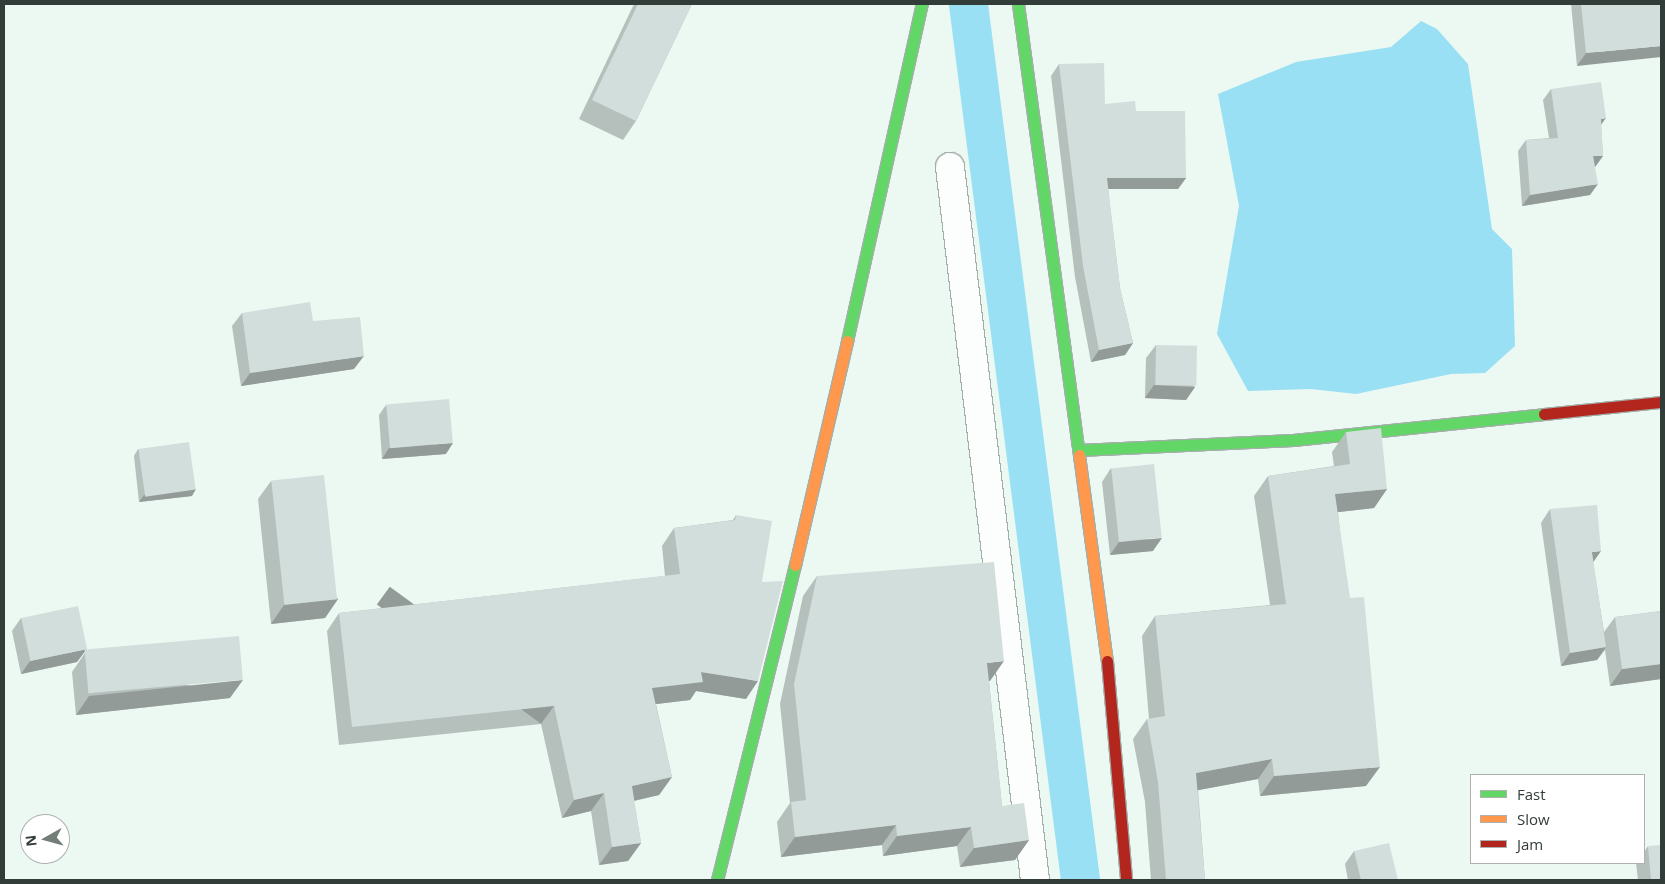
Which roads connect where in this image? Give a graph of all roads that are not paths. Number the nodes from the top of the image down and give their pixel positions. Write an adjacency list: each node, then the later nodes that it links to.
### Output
1 (922, 4): 6 (street)
2 (1018, 4): 5 (street)
3 (950, 167): 7 (street)
4 (1661, 402): 5 (street)
5 (1079, 450): 8 (street)
6 (717, 880)
7 (1036, 880)
8 (1126, 880)

